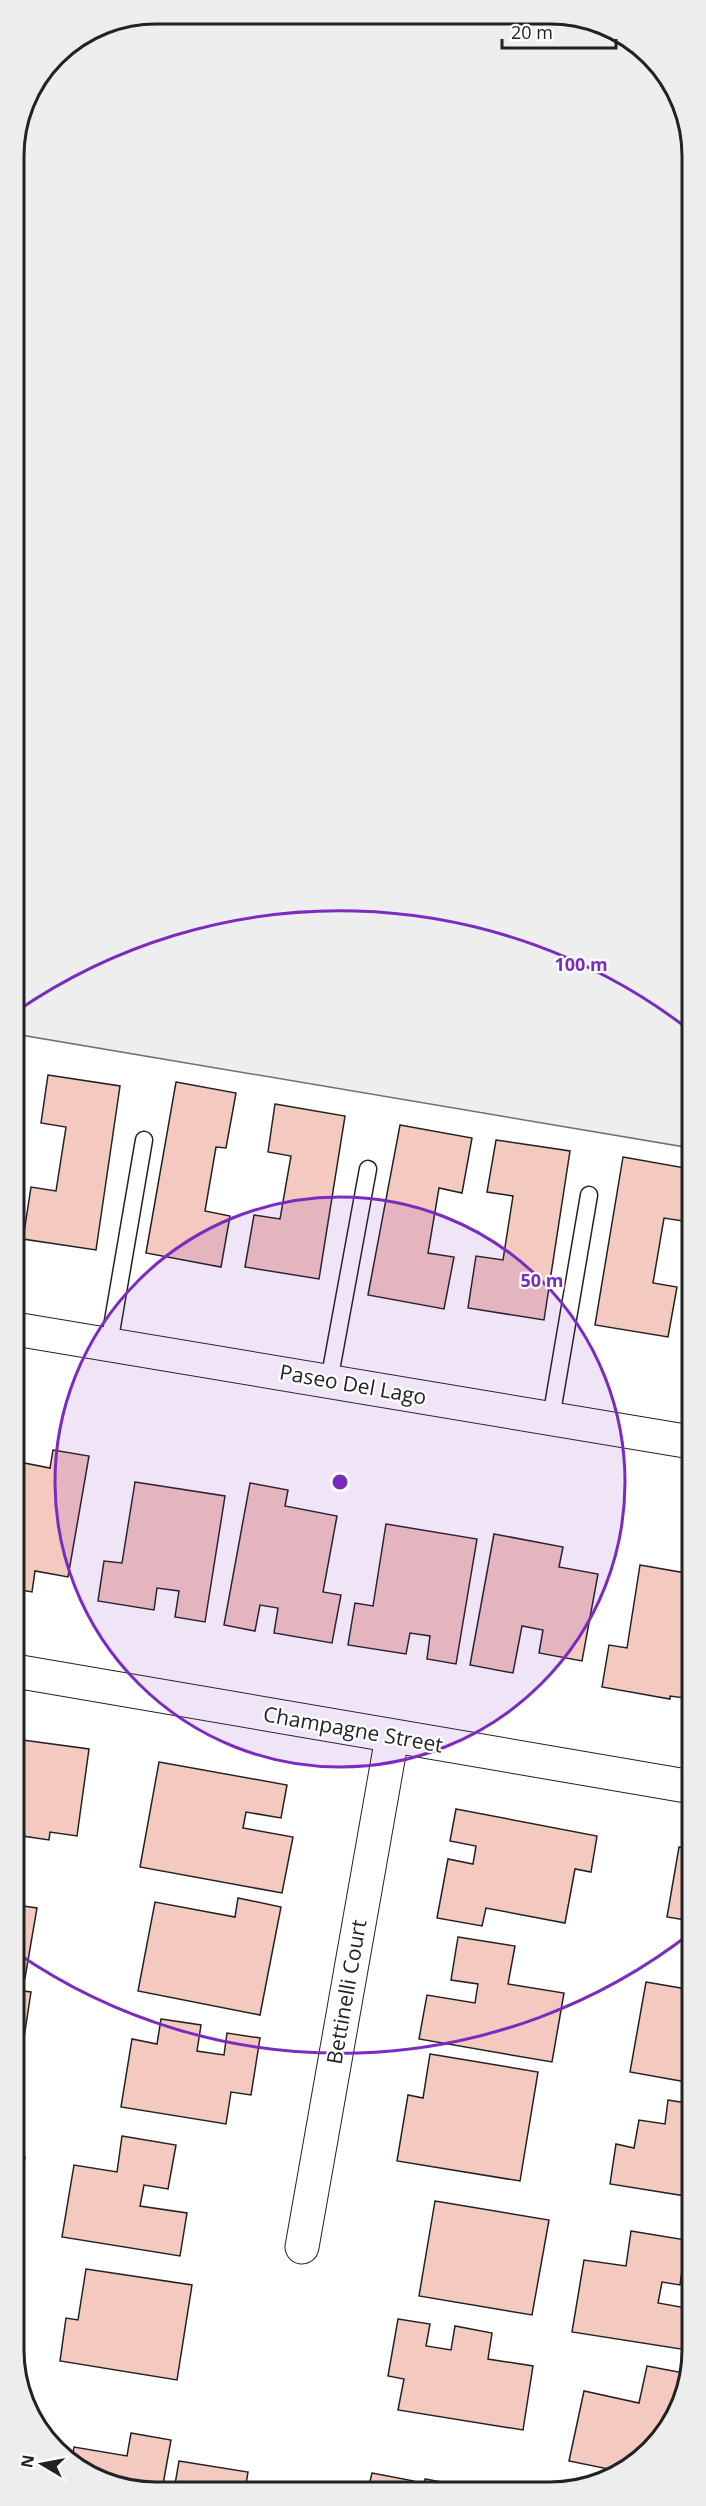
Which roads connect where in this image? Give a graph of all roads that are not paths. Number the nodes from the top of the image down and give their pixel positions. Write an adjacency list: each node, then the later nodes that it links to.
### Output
1 (144, 1140): 5 (lane)
2 (368, 1169): 6 (lane)
3 (589, 1195): 7 (lane)
4 (24, 1330): 5 (street, Paseo Del Lago)
5 (109, 1344): 6 (street, Paseo Del Lago)
6 (329, 1381): 7 (street, Paseo Del Lago)
7 (551, 1418): 8 (street, Paseo Del Lago)
8 (682, 1440)
9 (24, 1673): 10 (street, Champagne Street)
10 (392, 1737): 11 (street, Champagne Street); 12 (street, Bettinelli Court)
11 (682, 1785)
12 (302, 2247)

